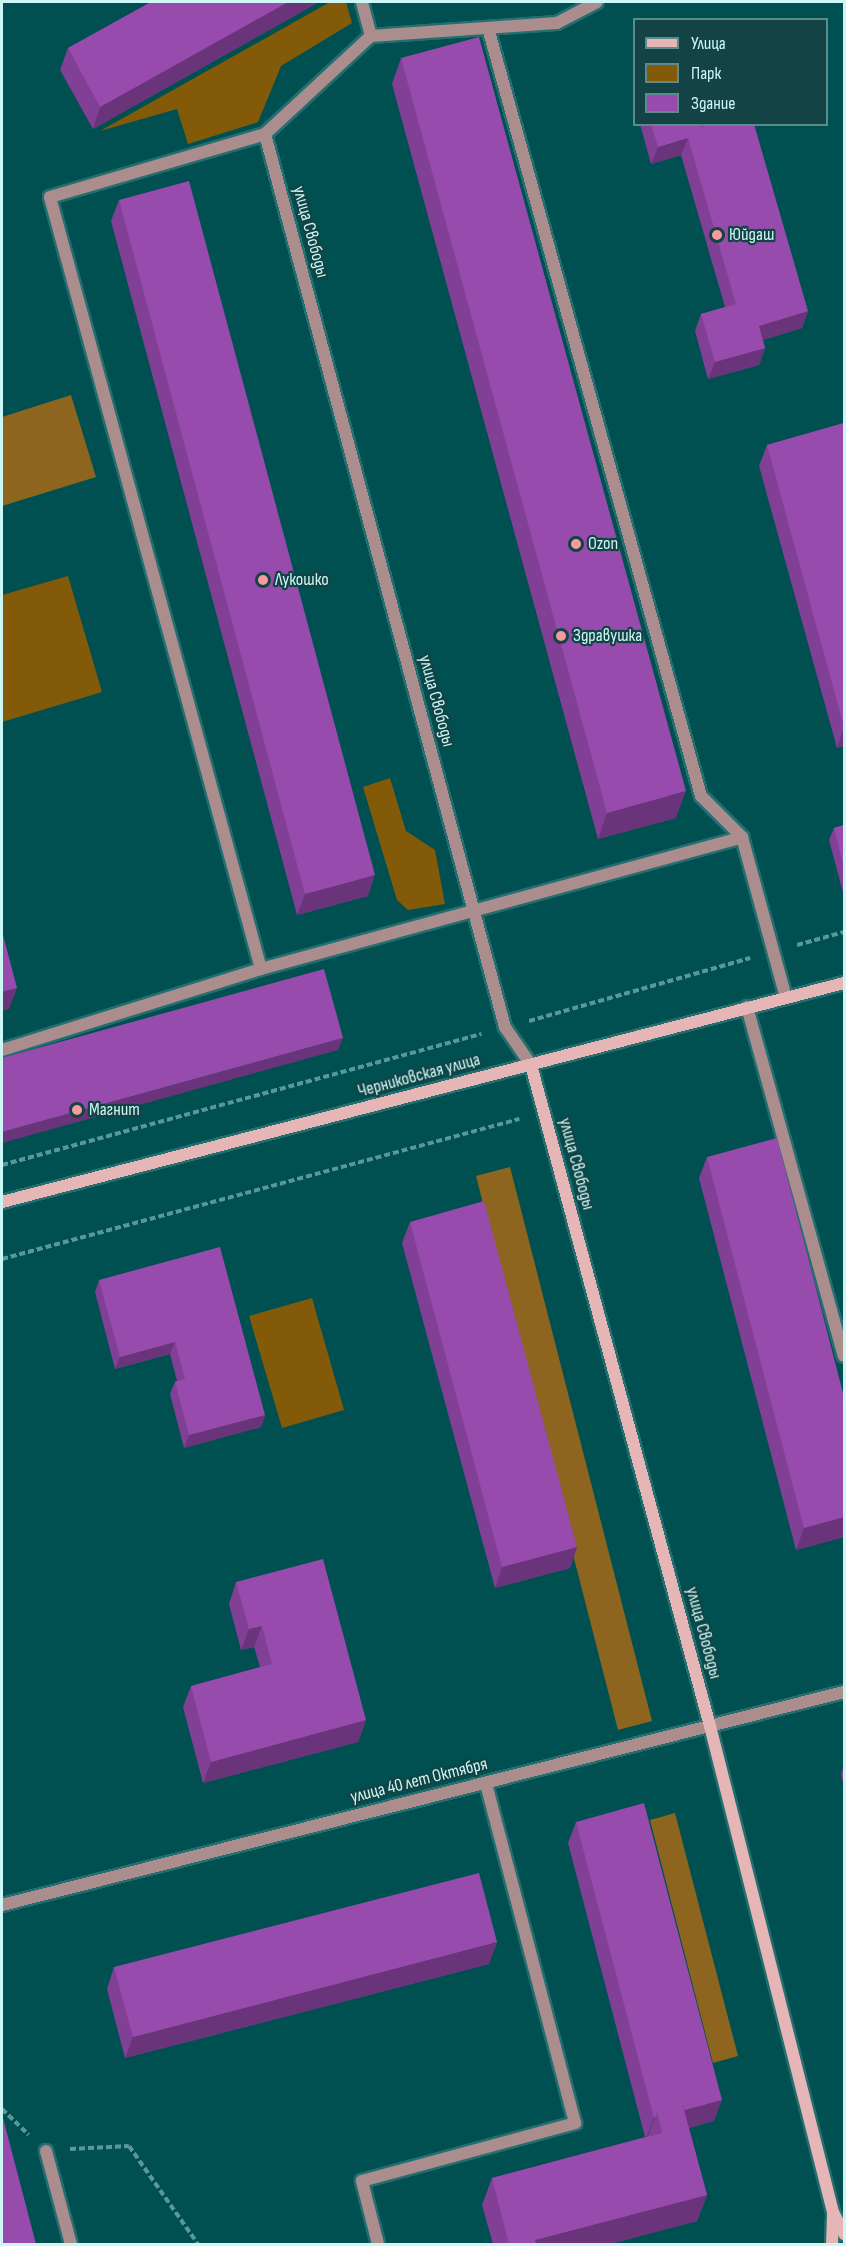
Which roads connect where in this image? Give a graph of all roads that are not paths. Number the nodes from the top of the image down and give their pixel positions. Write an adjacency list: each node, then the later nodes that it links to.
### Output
1 (362, 2): 4 (street)
2 (597, 2): 3 (street)
3 (488, 28): 4 (street); 6 (street)
4 (371, 36): 5 (street)
5 (264, 134): 7 (street, улица Свободы); 8 (street)
6 (742, 837): 7 (street); 10 (street)
7 (473, 911): 8 (street); 13 (street, улица Свободы)
8 (261, 969): 12 (street)
9 (844, 983): 10 (street, Черниковская улица)
10 (786, 998): 11 (street, Черниковская улица)
11 (747, 1007): 13 (street, Черниковская улица); 15 (street)
12 (2, 1050)
13 (531, 1065): 14 (street, Черниковская улица); 17 (street, улица Свободы)
14 (2, 1202)
15 (844, 1356)
16 (844, 1692): 17 (street, улица 40 лет Октября)
17 (710, 1726): 18 (street, улица 40 лет Октября); 21 (street, улица Свободы)
18 (486, 1783): 19 (street, улица 40 лет Октября); 24 (street)
19 (2, 1905)
20 (46, 2151): 23 (street)
21 (833, 2212): 22 (street, улица Свободы); 25 (street, улица Свободы)
22 (844, 2234)
23 (72, 2244)
24 (378, 2244)
25 (832, 2244)

